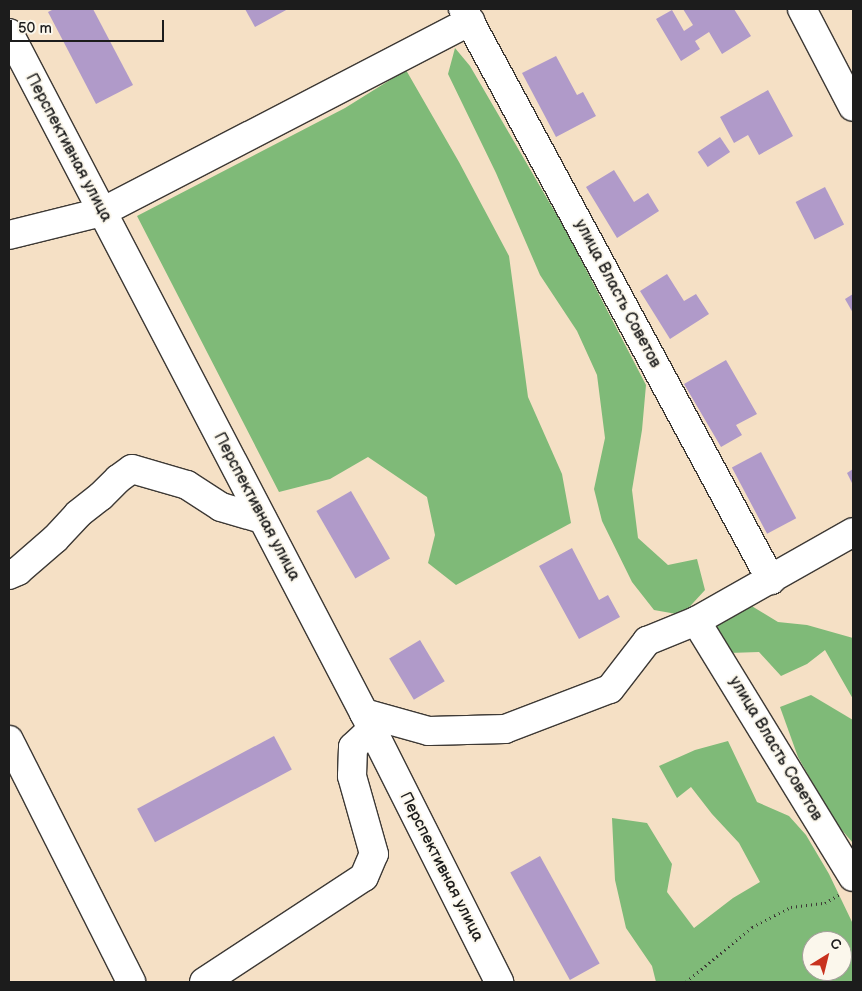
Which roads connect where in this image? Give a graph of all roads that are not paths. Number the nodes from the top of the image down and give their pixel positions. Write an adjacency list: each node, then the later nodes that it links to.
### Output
1 (802, 9): 4 (street)
2 (466, 15): 5 (street); 10 (street, улица Власть Советов)
3 (9, 33): 5 (street, Перспективная улица)
4 (853, 107)
5 (102, 212): 6 (street); 7 (street, Перспективная улица)
6 (9, 235)
7 (262, 519): 9 (street); 12 (street, Перспективная улица)
8 (853, 532): 10 (street)
9 (9, 575)
10 (771, 580): 11 (street)
11 (696, 621): 12 (street); 14 (street, улица Власть Советов)
12 (368, 721): 16 (street); 17 (street, Перспективная улица)
13 (9, 740): 15 (street)
14 (850, 884)
15 (131, 982)
16 (204, 982)
17 (499, 982)

